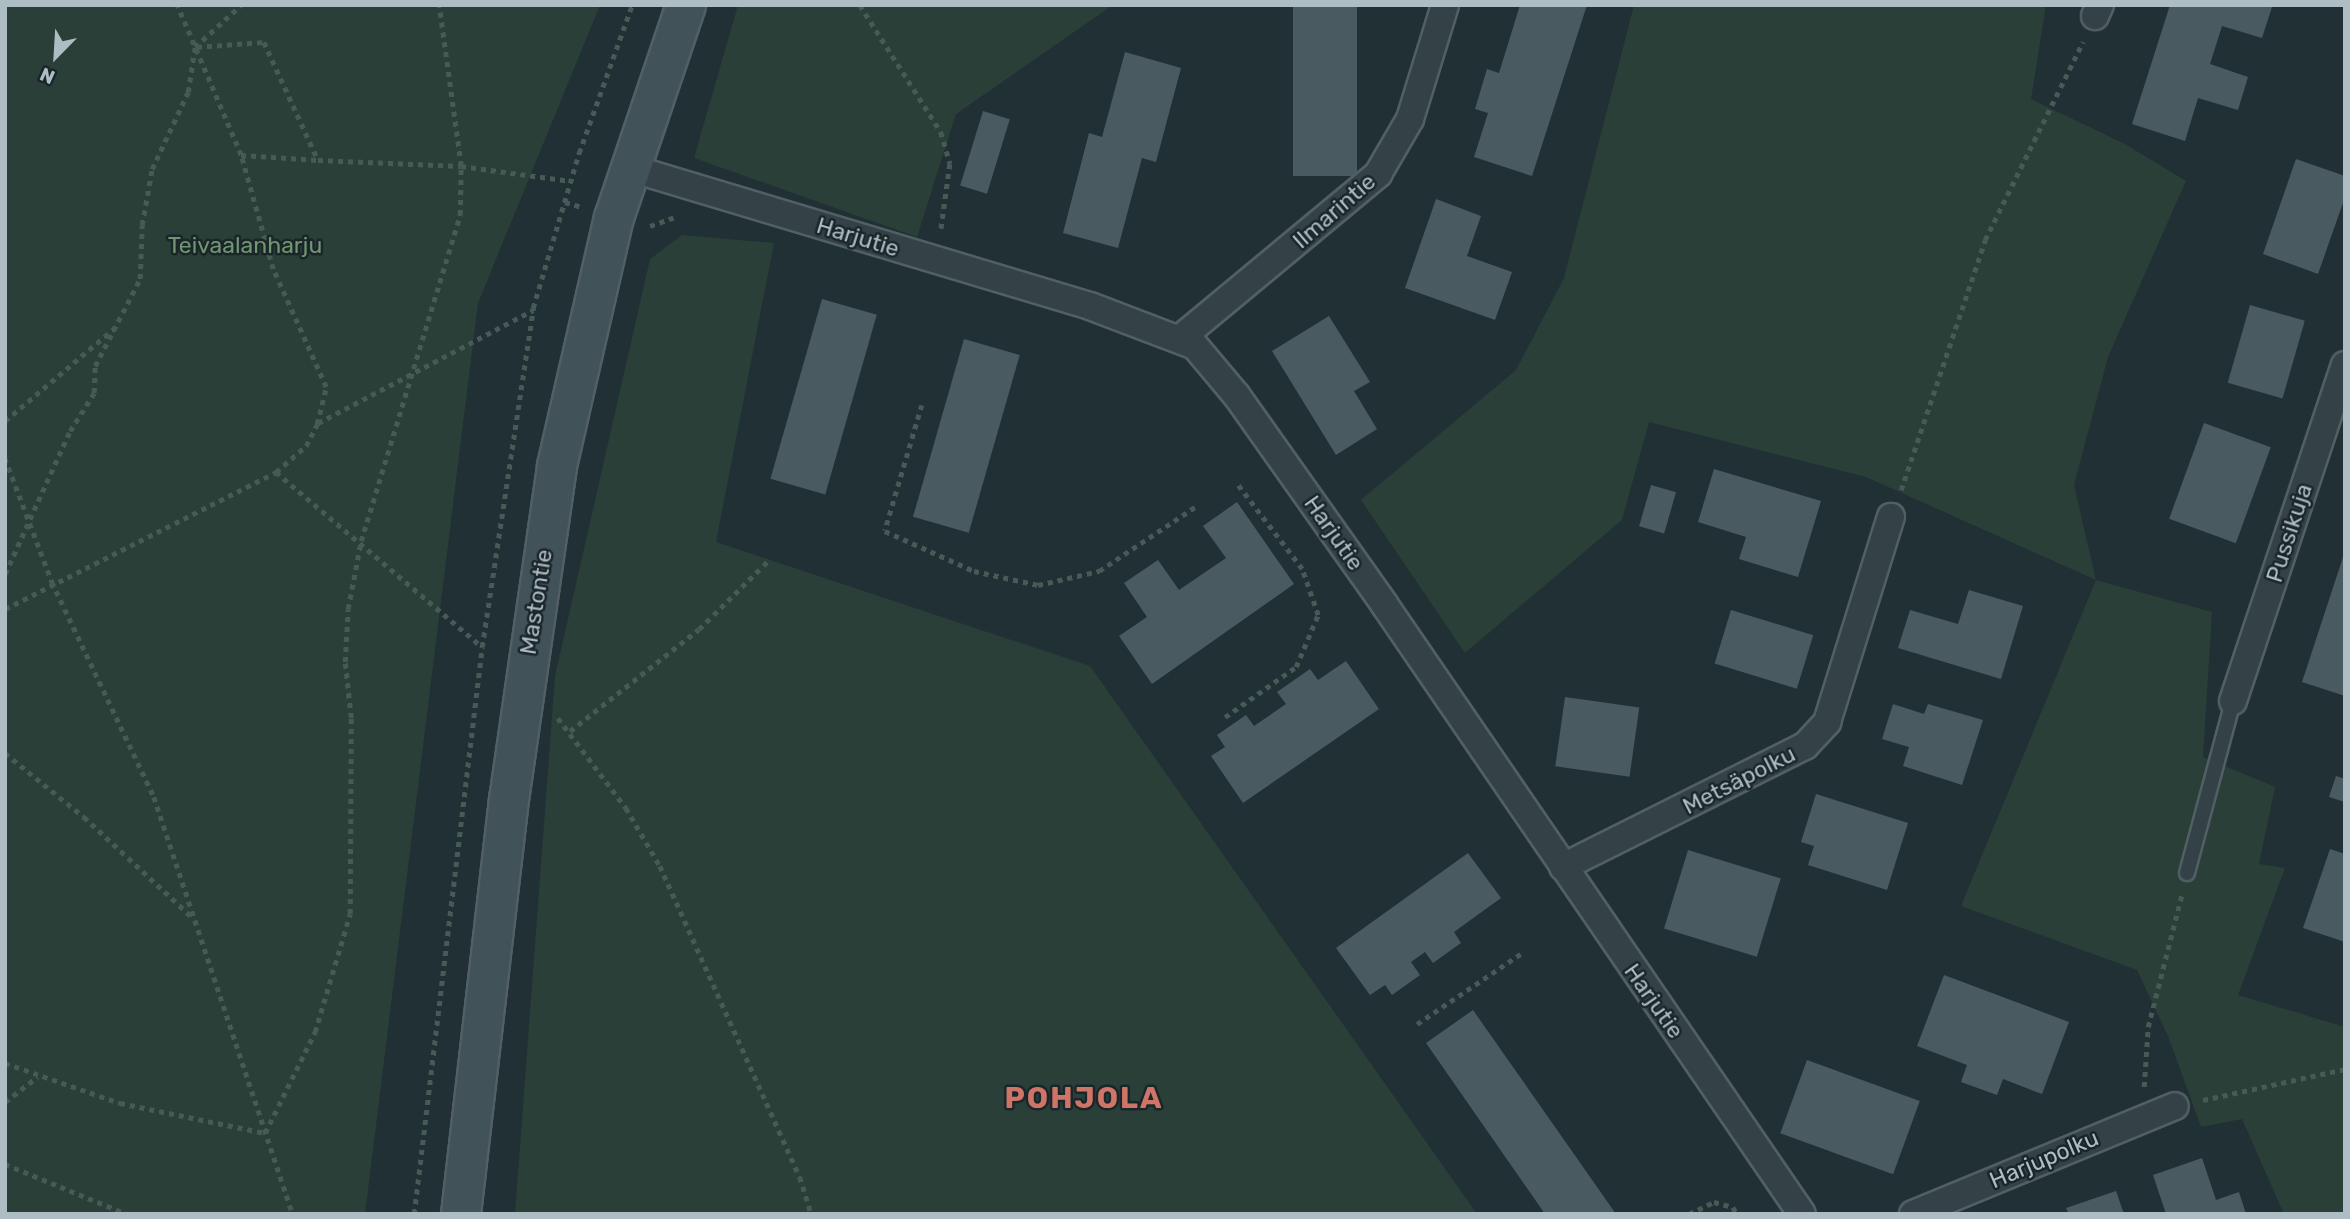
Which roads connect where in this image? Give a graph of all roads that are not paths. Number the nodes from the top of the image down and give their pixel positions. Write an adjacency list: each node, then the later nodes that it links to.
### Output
1 (686, 5): 3 (main road, Mastontie)
2 (1445, 5): 4 (street, Ilmarintie)
3 (630, 168): 4 (street, Harjutie); 11 (main road, Mastontie)
4 (1182, 337): 8 (street, Harjutie)
5 (2345, 365): 7 (street, Pussikuja)
6 (1891, 517): 8 (street, Metsäpolku)
7 (2233, 701): 9 (lane)
8 (1563, 867): 12 (street, Harjutie)
9 (2187, 873)
10 (2175, 1106): 13 (street, Harjupolku)
11 (461, 1214)
12 (1802, 1214)
13 (1913, 1214)

